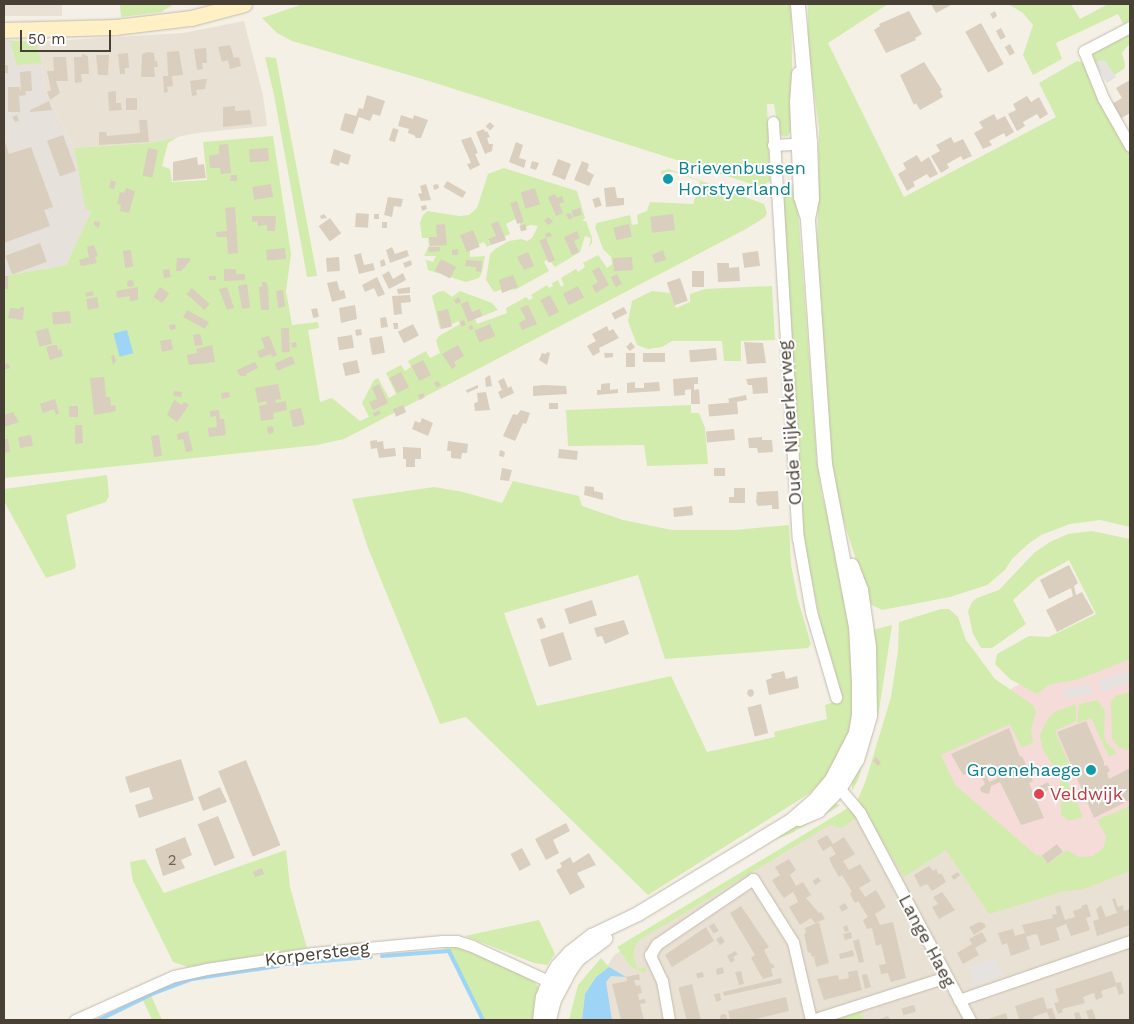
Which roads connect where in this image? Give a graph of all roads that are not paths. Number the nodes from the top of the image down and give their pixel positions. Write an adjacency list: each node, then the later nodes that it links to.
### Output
1 (244, 4): 4 (main road)
2 (798, 4): 6 (street, Oude Nijkerkerweg)
3 (1130, 27): 8 (street)
4 (4, 30)
5 (773, 122): 7 (street, Oude Nijkerkerweg)
6 (804, 143): 7 (street); 10 (street, Oude Nijkerkerweg)
7 (773, 145): 9 (street, Oude Nijkerkerweg)
8 (1130, 146)
9 (836, 697)
10 (836, 784): 12 (street, Lange Haeg); 13 (street, Oude Nijkerkerweg)
11 (1130, 942): 14 (street, Lange Haeg)
12 (946, 977): 14 (street, Lange Haeg); 19 (street)
13 (555, 984): 15 (street, Korpersteeg); 16 (street, Oude Nijkerkerweg); 17 (street, Oude Nijkerkerweg)
14 (960, 1000): 20 (street)
15 (75, 1020)
16 (540, 1020)
17 (549, 1020)
18 (669, 1020): 19 (street)
19 (812, 1020)
20 (970, 1020)

